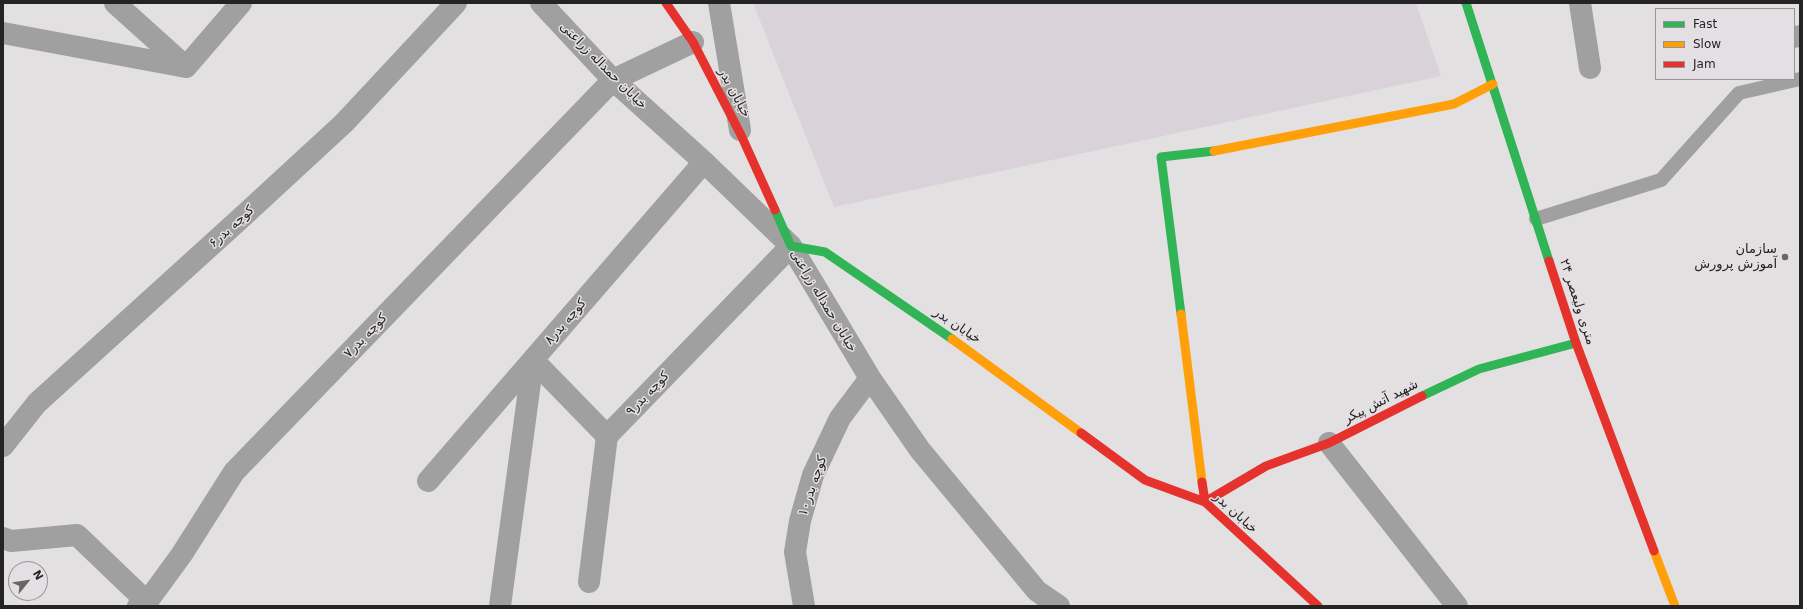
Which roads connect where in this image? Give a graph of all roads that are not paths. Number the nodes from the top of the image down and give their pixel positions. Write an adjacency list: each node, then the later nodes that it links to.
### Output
1 (115, 3): 11 (street)
2 (241, 3): 11 (street)
3 (456, 3): 25 (street, کوچه بدر۶)
4 (541, 3): 14 (street, خیابان حمداله زراعتی)
5 (666, 3): 10 (street, خیابان بدر)
6 (719, 3): 16 (street)
7 (1466, 3): 15 (street, ۲۴ متری ولیعصر)
8 (1580, 3): 12 (street)
9 (3, 33): 11 (street)
10 (693, 42): 14 (street); 16 (street, خیابان بدر)
11 (186, 68)
12 (1590, 68)
13 (1800, 79): 18 (lane)
14 (613, 80): 17 (street, خیابان حمداله زراعتی); 30 (street, کوچه بدر۷)
15 (1493, 84): 18 (street, ۲۴ متری ولیعصر); 27 (street)
16 (741, 135): 19 (street, خیابان بدر)
17 (704, 162): 19 (street, خیابان حمداله زراعتی); 21 (street, کوچه بدر۸)
18 (1536, 219): 20 (street, ۲۴ متری ولیعصر)
19 (791, 246): 22 (street, خیابان حمداله زراعتی); 23 (street, کوچه بدر۹); 27 (street, خیابان بدر)
20 (1576, 343): 24 (street, شهید آتش پیکر); 36 (street, ۲۴ متری ولیعصر)
21 (533, 360): 23 (street); 26 (street, کوچه بدر۸); 31 (street)
22 (870, 378): 32 (street, کوچه بدر۱۰); 33 (street, خیابان حمداله زراعتی)
23 (607, 436): 29 (street)
24 (1329, 443): 27 (street, شهید آتش پیکر); 35 (street)
25 (3, 446)
26 (428, 481)
27 (1205, 502): 34 (street, خیابان بدر)
28 (3, 538): 30 (street)
29 (589, 582)
30 (143, 604)
31 (500, 606)
32 (804, 606)
33 (1059, 606)
34 (1318, 606)
35 (1457, 606)
36 (1675, 606)

